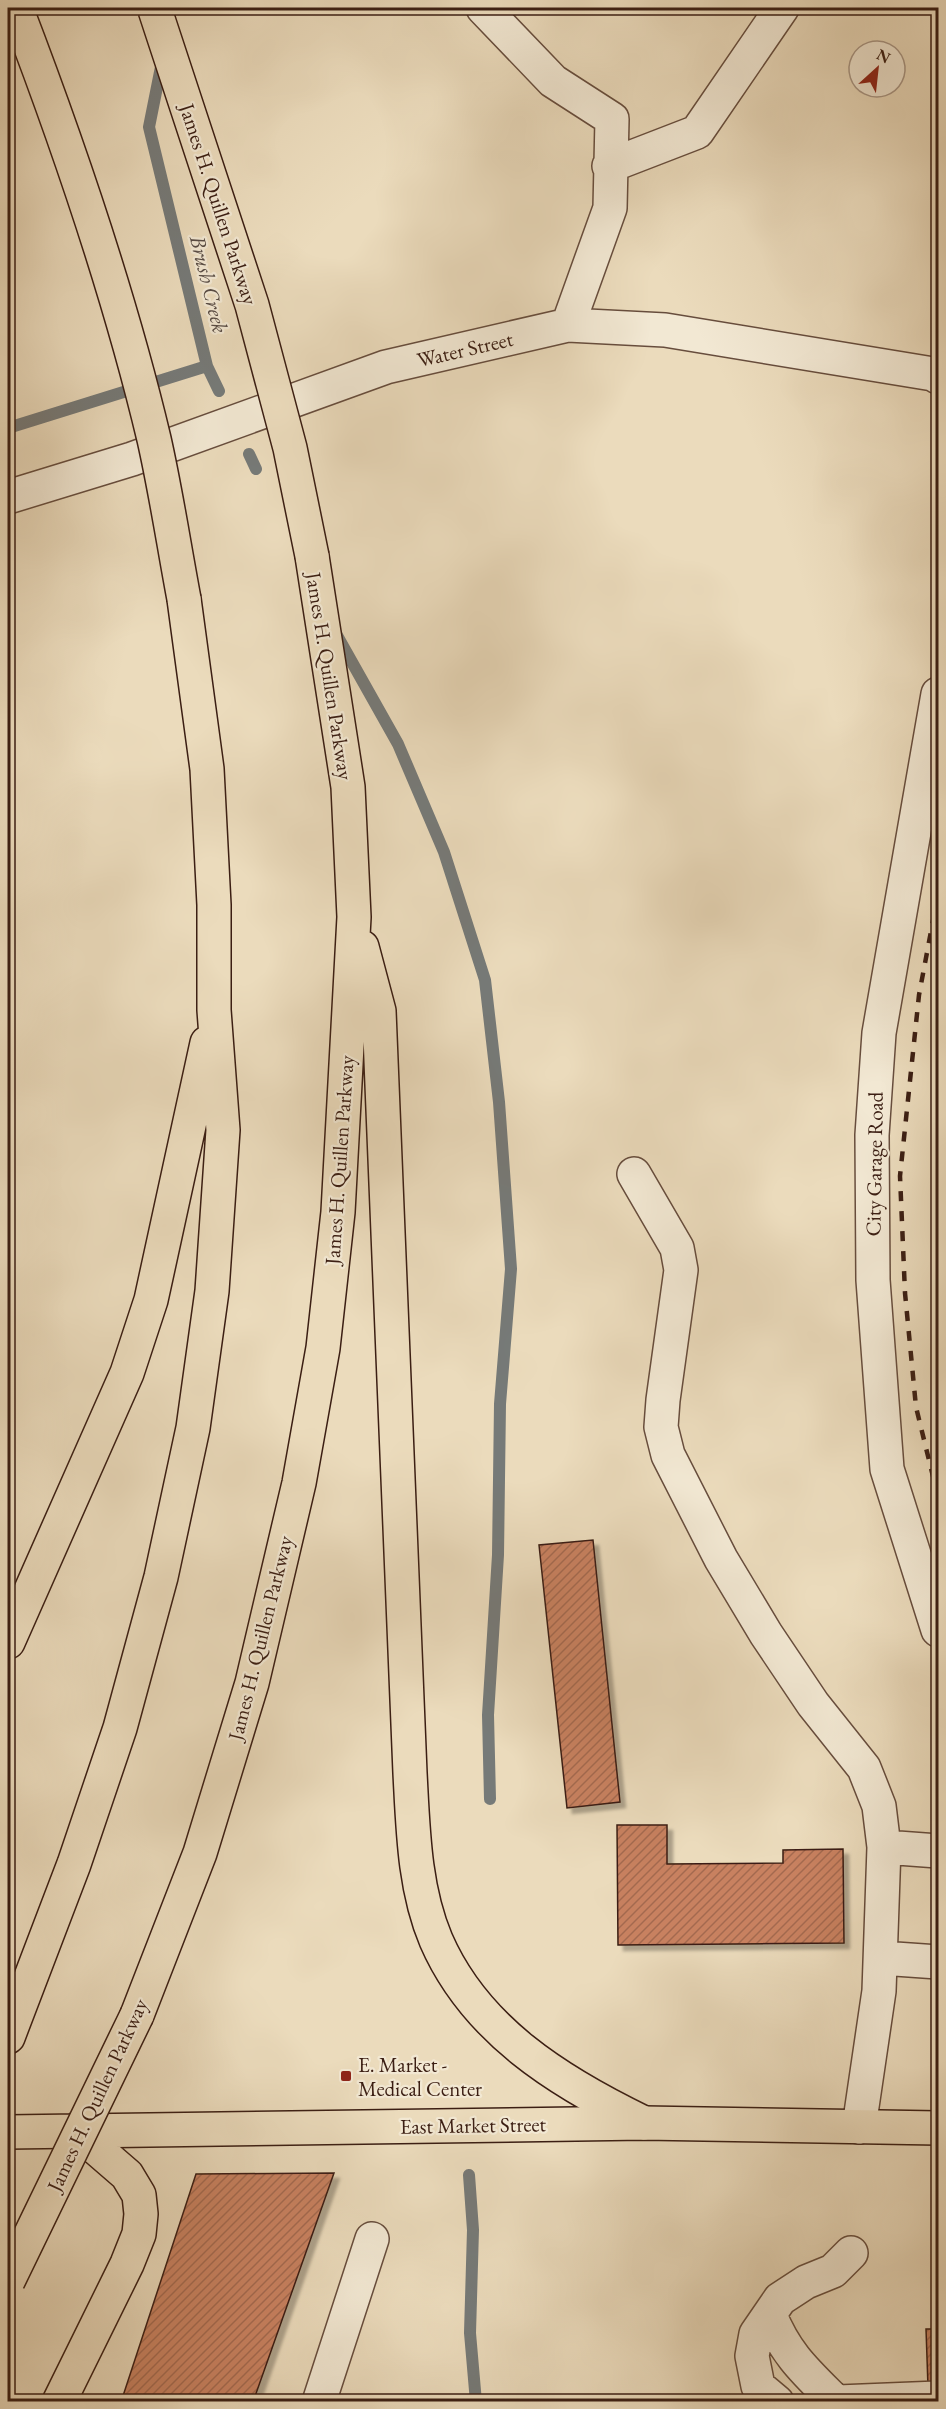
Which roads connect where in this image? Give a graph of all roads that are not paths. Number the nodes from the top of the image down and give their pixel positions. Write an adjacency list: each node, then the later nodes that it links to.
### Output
1 (16, 8): 11 (main road, bridge)
2 (154, 8): 10 (main road, James H. Quillen Parkway, bridge)
3 (483, 8): 5 (street)
4 (782, 8): 5 (street)
5 (609, 166): 6 (street)
6 (568, 325): 7 (street, Water Street); 8 (street, Water Street)
7 (939, 377)
8 (8, 497)
9 (939, 694): 13 (street, City Garage Road)
10 (354, 917): 20 (main road); 27 (main road, James H. Quillen Parkway, bridge)
11 (214, 1010): 14 (main road); 19 (main road)
12 (634, 1174): 15 (street)
13 (939, 1630)
14 (8, 1642)
15 (884, 1847): 16 (street); 17 (street)
16 (939, 1851)
17 (881, 1958): 18 (street); 21 (street)
18 (939, 1962)
19 (12, 2028)
20 (644, 2123): 21 (main road, East Market Street); 23 (main road, East Market Street)
21 (859, 2127): 22 (main road, East Market Street)
22 (939, 2128)
23 (75, 2130): 24 (main road, East Market Street); 30 (main road)
24 (8, 2132)
25 (372, 2239): 31 (street)
26 (851, 2253): 28 (street)
27 (8, 2281)
28 (770, 2315): 32 (street); 33 (street)
29 (939, 2398): 33 (street)
30 (59, 2402)
31 (319, 2402)
32 (777, 2402)
33 (837, 2402)

